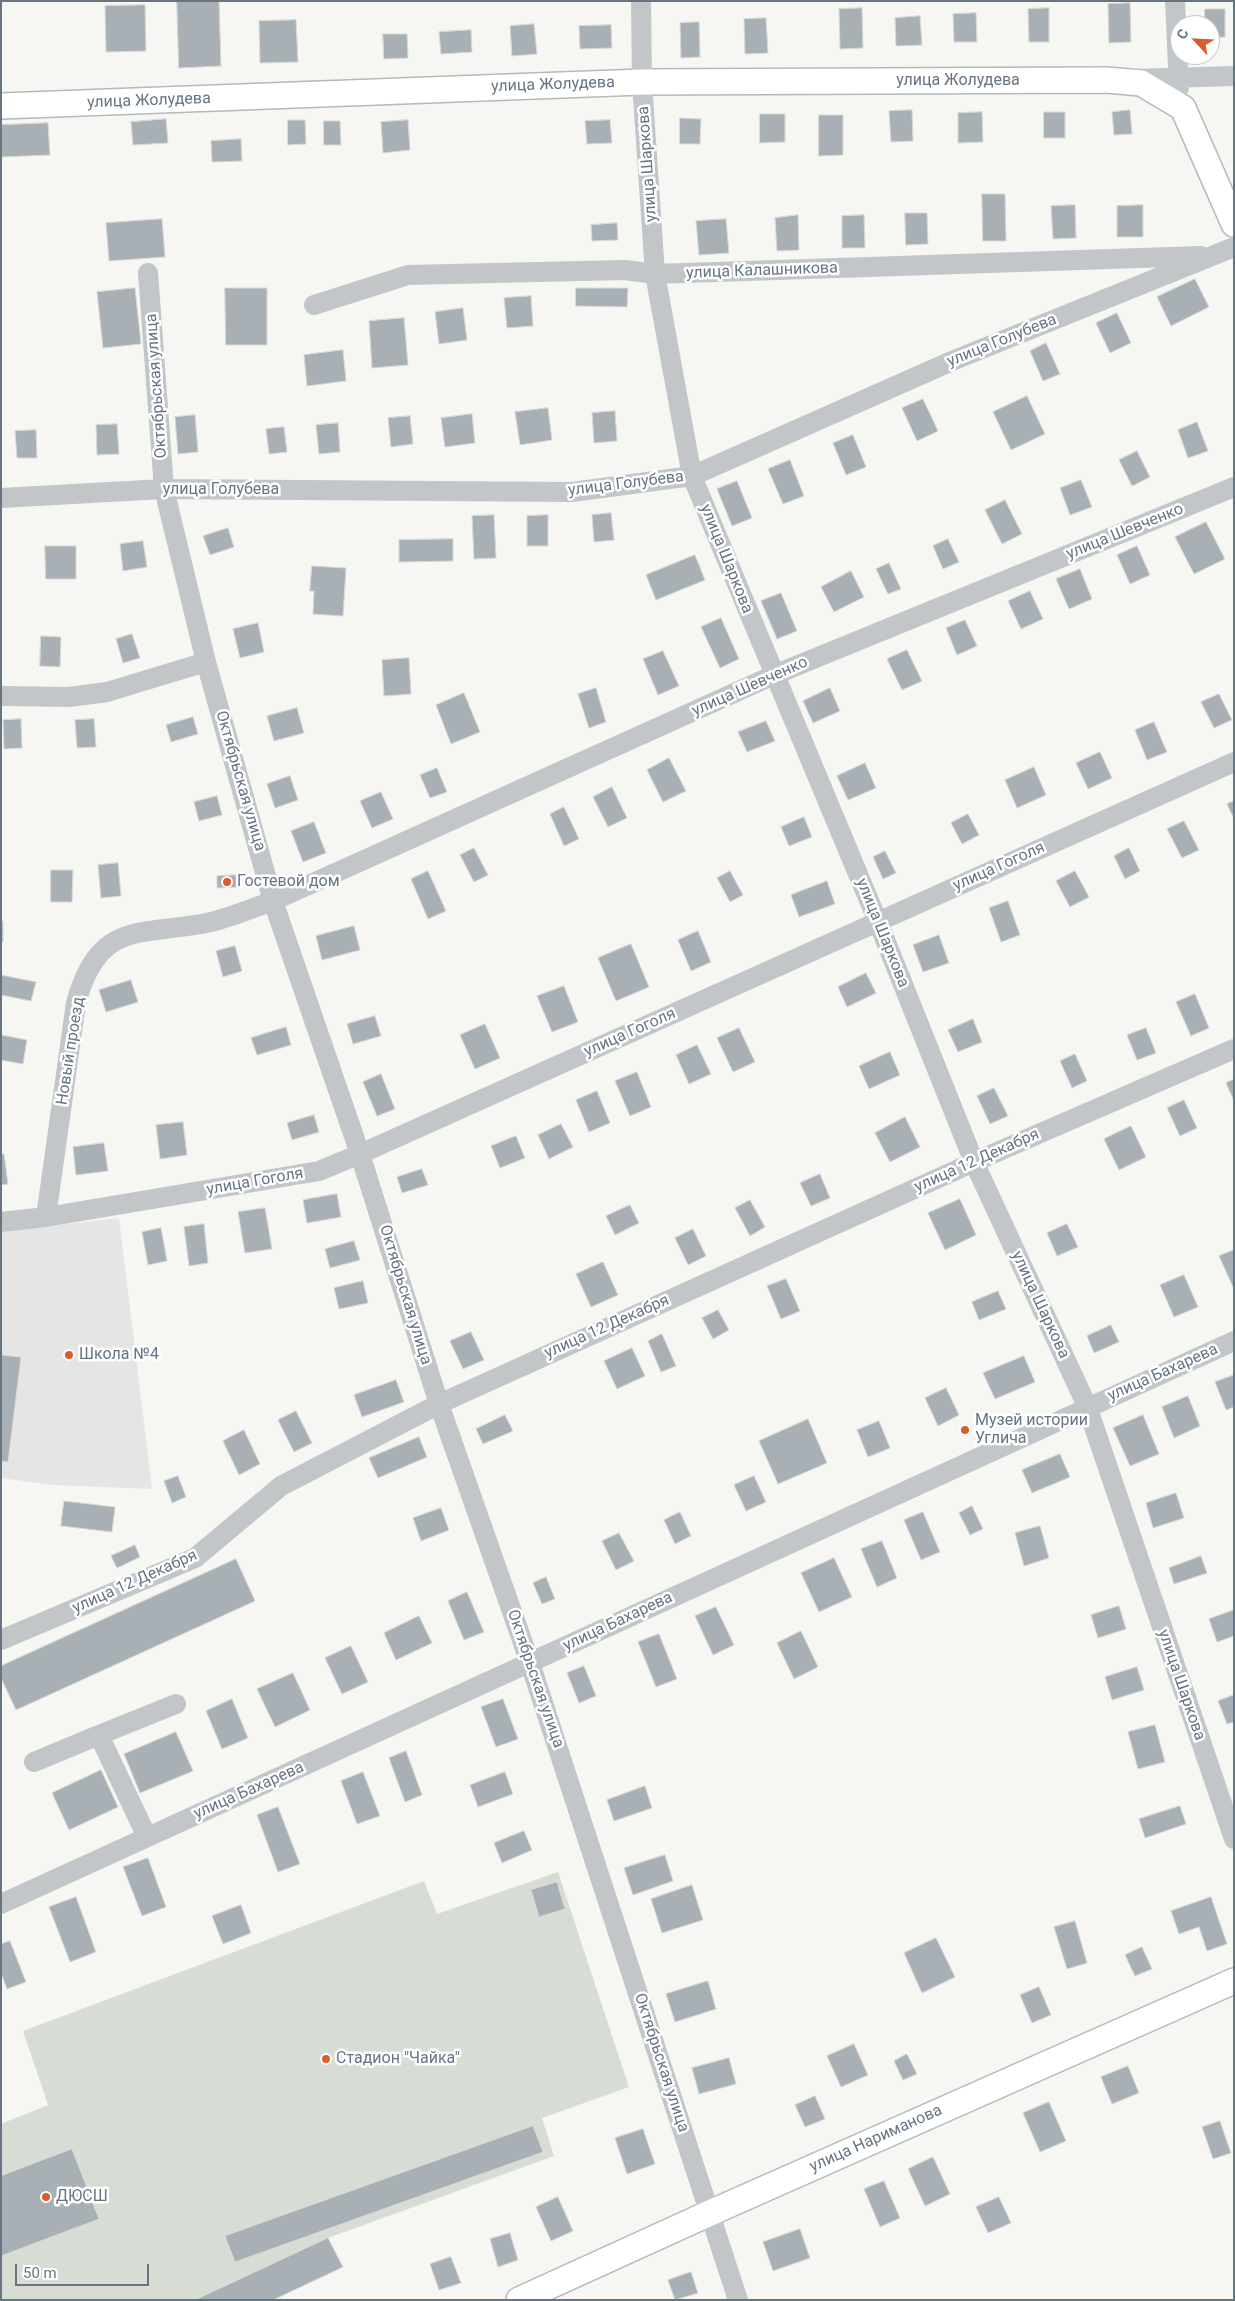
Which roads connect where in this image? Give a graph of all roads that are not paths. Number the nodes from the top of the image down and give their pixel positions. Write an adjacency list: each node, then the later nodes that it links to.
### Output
1 (641, 1): 6 (street, улица Шаркова)
2 (1175, 1): 4 (street)
3 (1234, 76): 4 (street, улица Жолудева)
4 (1177, 77): 5 (street, улица Жолудева); 8 (street)
5 (1106, 80): 6 (main road, улица Жолудева); 8 (main road, улица Жолудева)
6 (642, 82): 7 (main road, улица Жолудева); 13 (street, улица Шаркова)
7 (1, 106)
8 (1183, 108): 9 (main road)
9 (1234, 224)
10 (1234, 247): 11 (street, улица Голубева)
11 (1216, 256): 13 (street, улица Калашникова); 15 (street, улица Голубева)
12 (148, 273): 17 (street, Октябрьская улица)
13 (655, 274): 14 (street, улица Калашникова); 15 (street, улица Шаркова)
14 (314, 305)
15 (692, 476): 17 (street, улица Голубева); 20 (street, улица Шаркова)
16 (1234, 488): 20 (street, улица Шевченко)
17 (164, 489): 18 (street, улица Голубева); 19 (street, Октябрьская улица)
18 (1, 498)
19 (206, 662): 21 (street); 23 (street, Октябрьская улица)
20 (774, 675): 23 (street, улица Шевченко); 24 (street, улица Шаркова)
21 (1, 696)
22 (1234, 762): 24 (street, улица Гоголя)
23 (273, 901): 26 (street, Октябрьская улица); 28 (street, Новый проезд)
24 (878, 922): 26 (street, улица Гоголя); 27 (street, улица Шаркова)
25 (1234, 1049): 27 (street, улица 12 Декабря)
26 (360, 1154): 28 (street, улица Гоголя); 31 (street, Октябрьская улица)
27 (974, 1162): 31 (street, улица 12 Декабря); 32 (street, улица Шаркова)
28 (46, 1217): 29 (street, улица Гоголя)
29 (1, 1222)
30 (1234, 1341): 32 (street, улица Бахарева)
31 (439, 1404): 33 (street, улица 12 Декабря); 34 (street, Октябрьская улица)
32 (1087, 1406): 34 (street, улица Бахарева); 39 (street, улица Шаркова)
33 (1, 1640)
34 (530, 1663): 38 (street, улица Бахарева); 42 (street, Октябрьская улица)
35 (176, 1704): 36 (street)
36 (99, 1735): 37 (street); 38 (street)
37 (34, 1762)
38 (147, 1837): 40 (street, улица Бахарева)
39 (1234, 1839)
40 (1, 1904)
41 (1234, 1981): 42 (main road, улица Нариманова)
42 (710, 2212): 43 (main road, улица Нариманова); 44 (street, Октябрьская улица)
43 (519, 2300)
44 (738, 2300)

